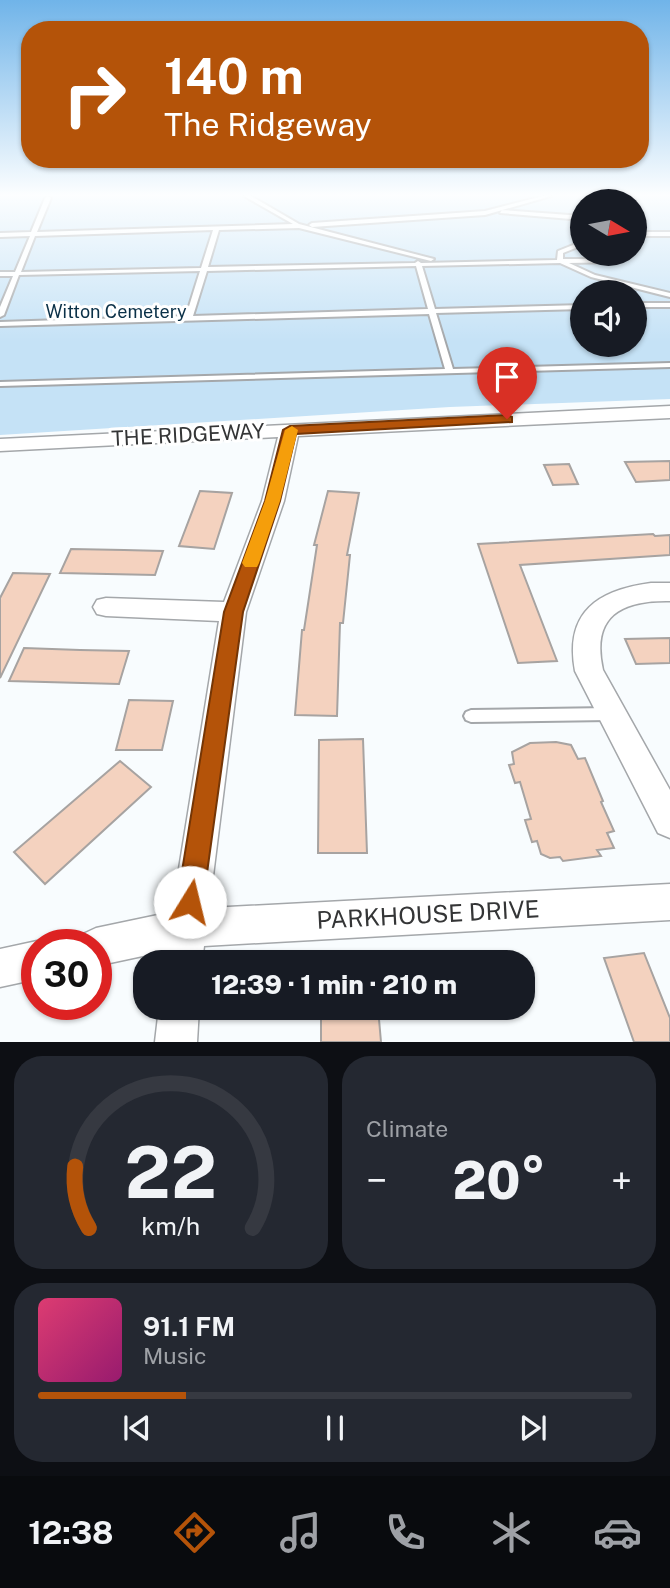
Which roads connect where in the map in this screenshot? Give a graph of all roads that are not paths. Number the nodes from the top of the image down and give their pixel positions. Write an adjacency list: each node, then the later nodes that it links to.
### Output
1 (29, 245): 11 (lane)
2 (211, 245): 9 (lane)
3 (374, 245): 8 (lane)
4 (570, 248): 5 (lane)
5 (560, 261): 6 (lane); 8 (lane); 12 (lane)
6 (570, 261)
7 (418, 263): 8 (lane); 9 (lane); 16 (lane)
8 (447, 263)
9 (203, 270): 11 (lane); 18 (lane)
10 (0, 274): 11 (lane)
11 (17, 274): 17 (lane)
12 (670, 295)
13 (670, 304): 14 (lane)
14 (647, 305)
15 (570, 307): 16 (lane)
16 (430, 310): 18 (lane); 21 (lane)
17 (0, 315)
18 (190, 318): 19 (lane)
19 (0, 324)
20 (670, 365): 21 (lane)
21 (450, 372): 22 (lane)
22 (0, 384)
23 (670, 412): 24 (street, THE RIDGEWAY)
24 (290, 430): 25 (street, THE RIDGEWAY); 28 (street)
25 (0, 445)
26 (670, 592): 29 (street)
27 (106, 607): 28 (street)
28 (233, 612): 33 (street)
29 (612, 714): 30 (lane); 31 (street)
30 (471, 716)
31 (669, 819)
32 (670, 902): 33 (street, PARKHOUSE DRIVE)
33 (185, 945): 34 (street, PARKHOUSE DRIVE)
34 (112, 947)
35 (21, 963): 36 (street)
36 (0, 968)
37 (178, 1020): 38 (street)
38 (176, 1042)

